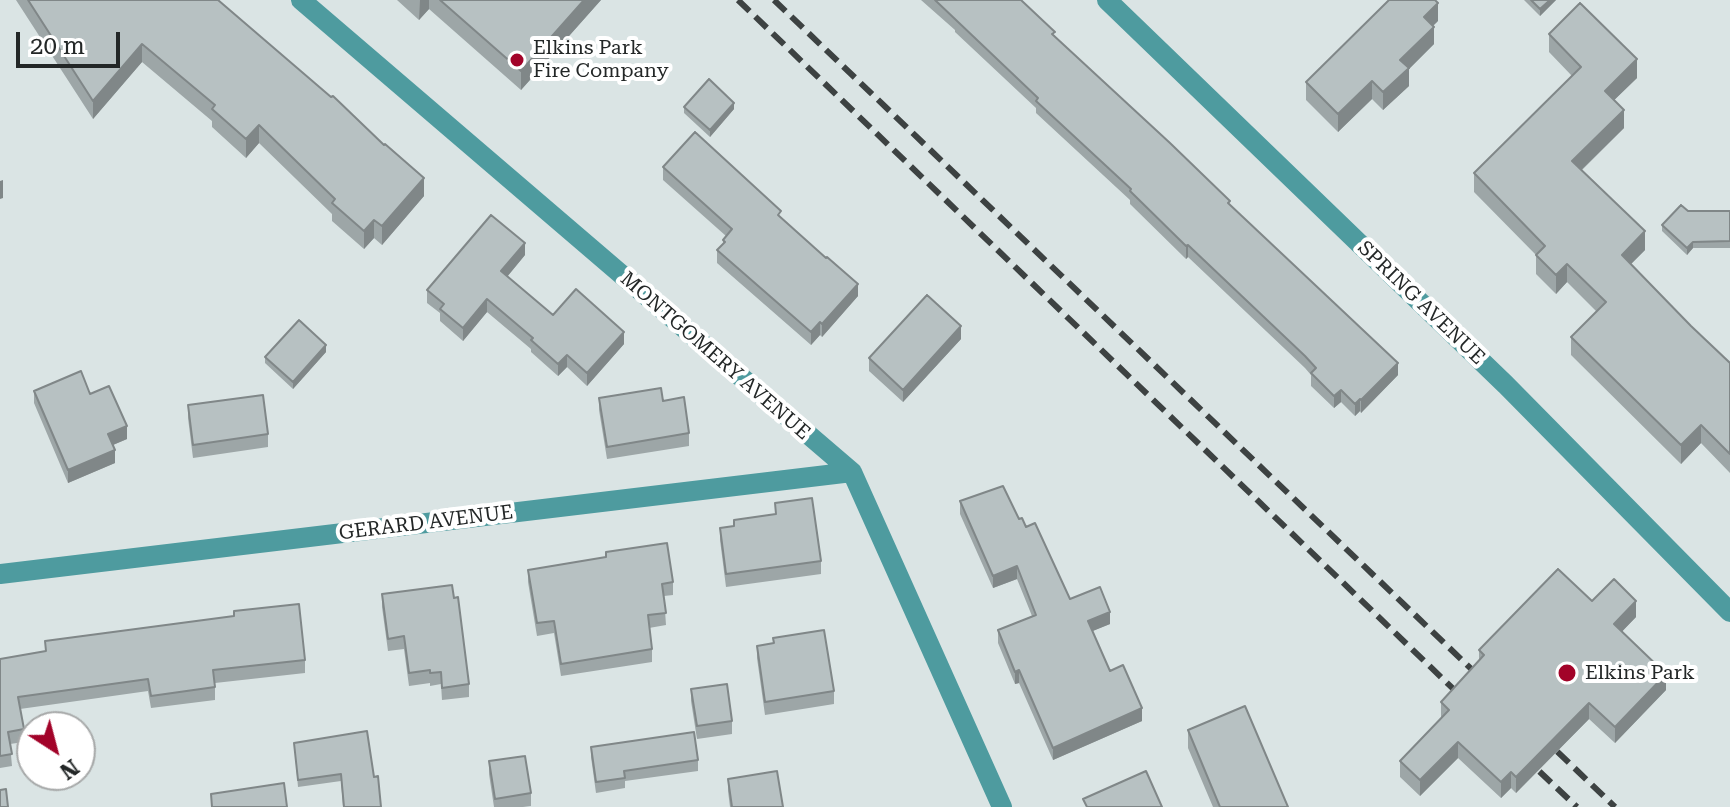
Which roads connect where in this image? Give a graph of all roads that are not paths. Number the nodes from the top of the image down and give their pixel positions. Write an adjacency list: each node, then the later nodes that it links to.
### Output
1 (301, 0): 3 (street, MONTGOMERY AVENUE)
2 (1107, 0): 5 (street, SPRING AVENUE)
3 (852, 472): 4 (street, GERARD AVENUE); 6 (street, MONTGOMERY AVENUE)
4 (0, 574)
5 (1730, 612)
6 (1002, 807)

